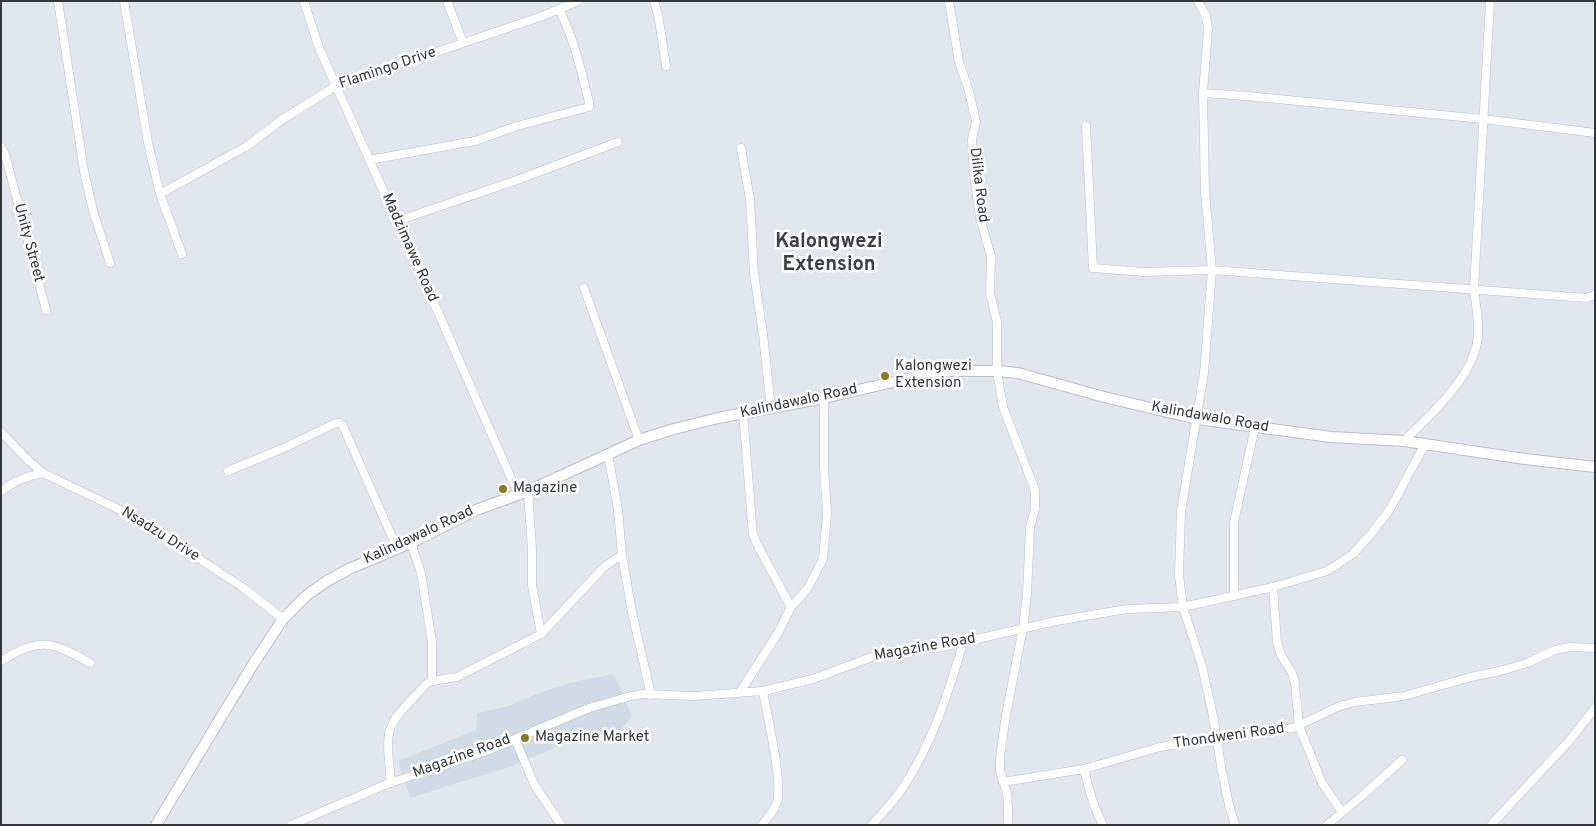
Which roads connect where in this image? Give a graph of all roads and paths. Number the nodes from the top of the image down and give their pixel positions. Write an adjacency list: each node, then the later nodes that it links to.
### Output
1 (58, 1): 25 (street)
2 (124, 1): 22 (street)
3 (304, 1): 13 (street, Madzimawe Road)
4 (447, 1): 11 (street)
5 (578, 1): 10 (street, Flamingo Drive)
6 (654, 1): 12 (street)
7 (950, 1): 31 (street, Dilika Road)
8 (1198, 1): 14 (street)
9 (1490, 1): 15 (street)
10 (559, 9): 11 (street, Flamingo Drive); 21 (street)
11 (463, 43): 13 (street, Flamingo Drive)
12 (666, 66)
13 (336, 86): 21 (street, Madzimawe Road); 22 (street, Flamingo Drive)
14 (1203, 93): 15 (street); 26 (street)
15 (1483, 119): 17 (street); 28 (street)
16 (1086, 126): 26 (street)
17 (1595, 133)
18 (618, 142): 23 (street)
19 (1, 147): 30 (street, Unity Street)
20 (741, 148): 33 (street)
21 (369, 160): 23 (street, Madzimawe Road)
22 (160, 194): 24 (street)
23 (396, 221): 46 (street, Madzimawe Road)
24 (182, 254)
25 (110, 262)
26 (1212, 270): 28 (street); 35 (street)
27 (584, 288): 38 (street)
28 (1474, 289): 29 (street); 39 (street)
29 (1594, 295)
30 (46, 310)
31 (998, 370): 32 (street, Kalindawalo Road); 35 (street, Kalindawalo Road); 55 (street, Dilika Road)
32 (824, 398): 33 (street, Kalindawalo Road); 53 (street)
33 (772, 408): 34 (street, Kalindawalo Road)
34 (743, 414): 38 (street, Kalindawalo Road); 53 (street)
35 (1197, 419): 36 (street, Kalindawalo Road); 52 (street)
36 (1255, 427): 39 (street, Kalindawalo Road); 51 (street)
37 (1, 432): 44 (street, Nsadzu Drive)
38 (639, 440): 41 (street, Kalindawalo Road)
39 (1404, 441): 40 (street, Kalindawalo Road)
40 (1424, 444): 42 (street, Kalindawalo Road); 50 (street, Magazine Road)
41 (608, 454): 46 (street, Kalindawalo Road); 49 (street)
42 (1595, 467)
43 (228, 471): 48 (street)
44 (43, 473): 45 (street); 54 (street, Nsadzu Drive)
45 (1, 491)
46 (523, 493): 47 (street, Kalindawalo Road); 56 (street)
47 (411, 543): 48 (street, Kalindawalo Road); 61 (street)
48 (397, 548): 54 (street, Kalindawalo Road)
49 (622, 555): 56 (street); 64 (street)
50 (1273, 587): 51 (street, Magazine Road); 66 (street)
51 (1234, 596): 52 (street, Magazine Road)
52 (1184, 607): 55 (street, Magazine Road); 68 (street)
53 (791, 608): 63 (street)
54 (283, 619): 74 (street, Kalindawalo Road)
55 (1023, 628): 57 (street, Magazine Road); 72 (street, Dilika Road)
56 (541, 634): 61 (street)
57 (963, 643): 62 (street, Magazine Road); 78 (street)
58 (1595, 648): 66 (street, Thondweni Road)
59 (1, 661): 60 (street)
60 (90, 663)
61 (432, 681): 71 (street)
62 (763, 690): 63 (street, Magazine Road); 77 (street)
63 (740, 692): 64 (street, Magazine Road)
64 (651, 695): 67 (street, Magazine Road)
65 (1595, 708): 83 (street)
66 (1299, 726): 68 (street, Thondweni Road); 73 (street)
67 (515, 738): 71 (street, Magazine Road); 76 (street)
68 (1216, 738): 70 (street, Thondweni Road); 81 (street)
69 (1402, 760): 73 (street)
70 (1084, 769): 72 (street, Thondweni Road); 80 (street)
71 (391, 782): 75 (street, Magazine Road)
72 (1003, 782): 79 (street, Dilika Road)
73 (1342, 812): 82 (street)
74 (156, 825)
75 (291, 825)
76 (561, 825)
77 (762, 825)
78 (872, 825)
79 (1008, 825)
80 (1103, 825)
81 (1235, 825)
82 (1327, 825)
83 (1491, 825)

